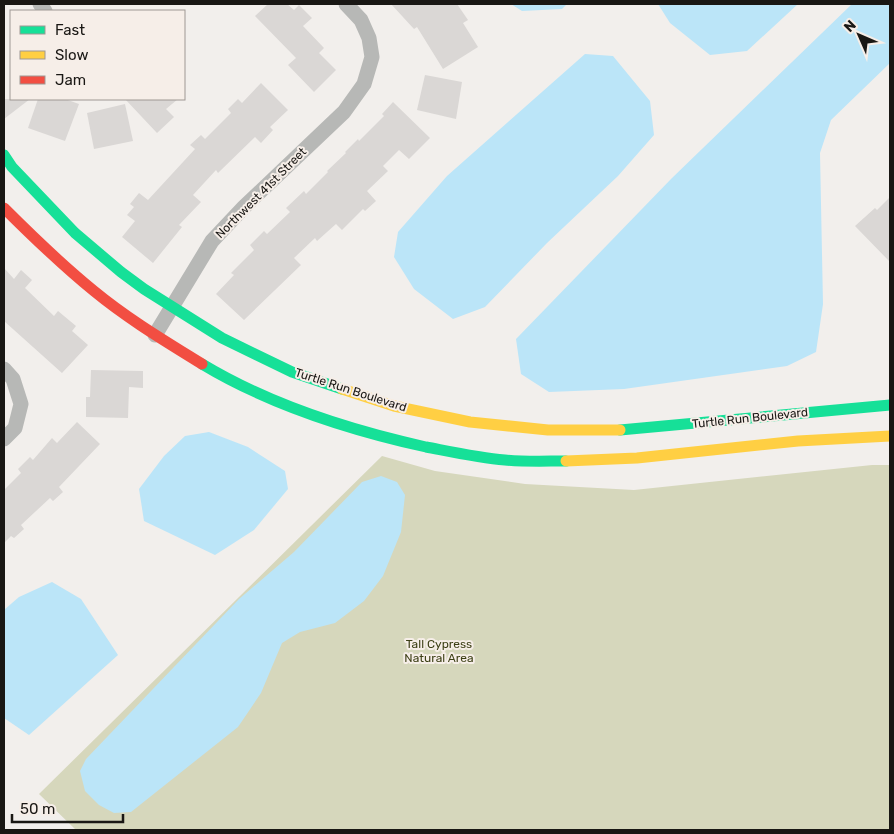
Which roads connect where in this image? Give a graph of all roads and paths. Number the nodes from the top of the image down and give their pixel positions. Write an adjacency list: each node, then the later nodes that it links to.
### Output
1 (346, 4): 4 (street, Northwest 41st Street)
2 (4, 155): 4 (street, Turtle Run Boulevard)
3 (4, 208): 5 (street)
4 (172, 306): 5 (street, Northwest 41st Street); 7 (street, Turtle Run Boulevard)
5 (155, 335): 8 (street)
6 (4, 369): 9 (street)
7 (890, 405)
8 (890, 436)
9 (4, 439)

